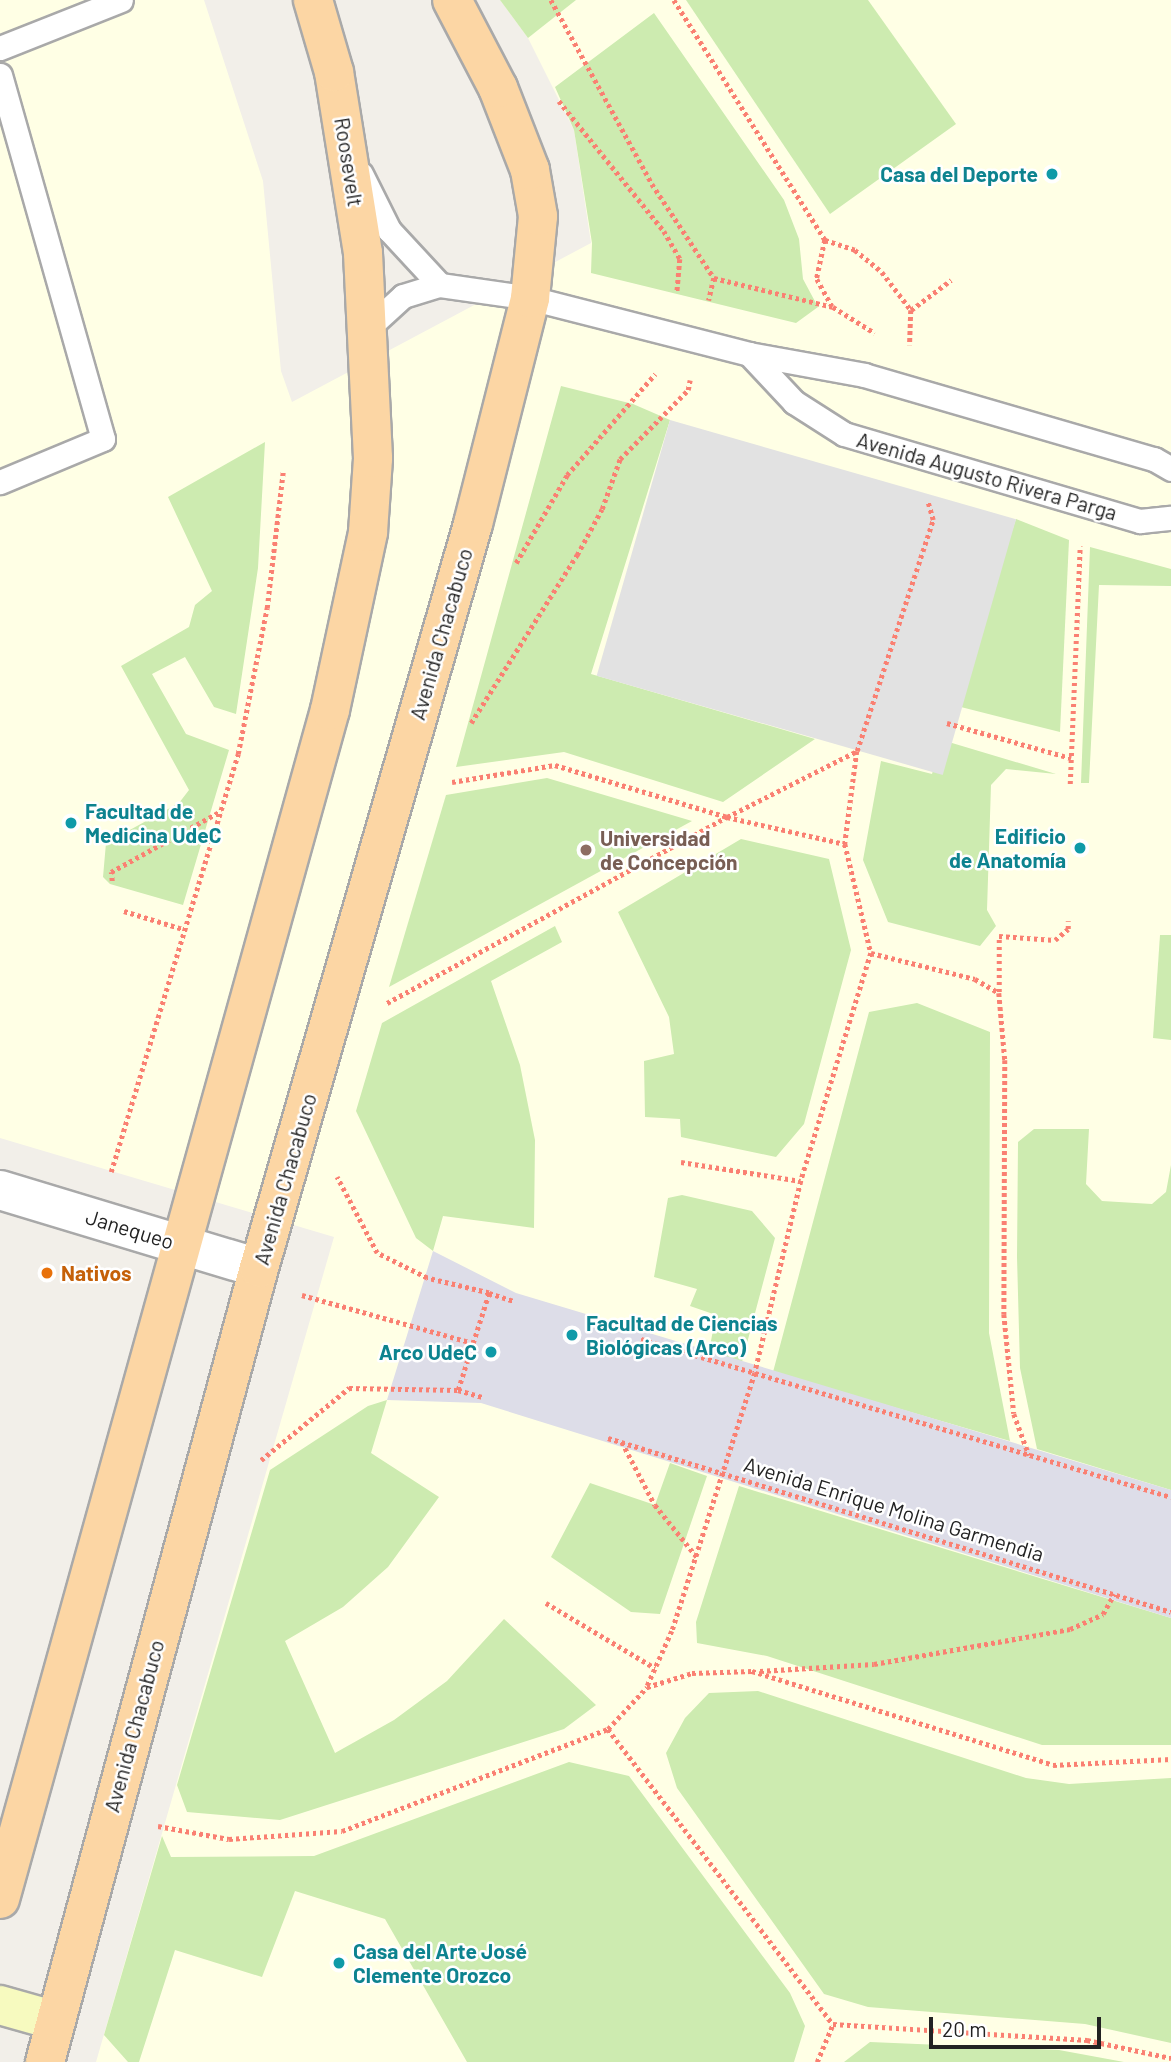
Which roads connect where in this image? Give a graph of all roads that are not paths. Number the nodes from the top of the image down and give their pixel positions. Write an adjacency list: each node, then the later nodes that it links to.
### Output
1 (121, 0): 4 (lane)
2 (313, 0): 6 (main road, Roosevelt)
3 (452, 0): 8 (main road)
4 (0, 48)
5 (0, 75): 12 (lane)
6 (347, 144): 7 (lane); 9 (main road, Roosevelt)
7 (440, 285): 8 (lane); 9 (lane)
8 (530, 298): 10 (lane); 16 (main road, Avenida Chacabuco)
9 (369, 327): 15 (main road)
10 (748, 354): 11 (lane); 13 (lane, Avenida Augusto Rivera Parga)
11 (1171, 469)
12 (0, 482)
13 (1171, 518)
14 (0, 1190): 15 (street, Janequeo)
15 (180, 1244): 16 (street, Janequeo); 17 (main road)
16 (273, 1280): 19 (main road, Avenida Chacabuco)
17 (0, 1899)
18 (0, 2005): 19 (main road)
19 (56, 2021): 20 (main road, Avenida Chacabuco)
20 (45, 2062)

